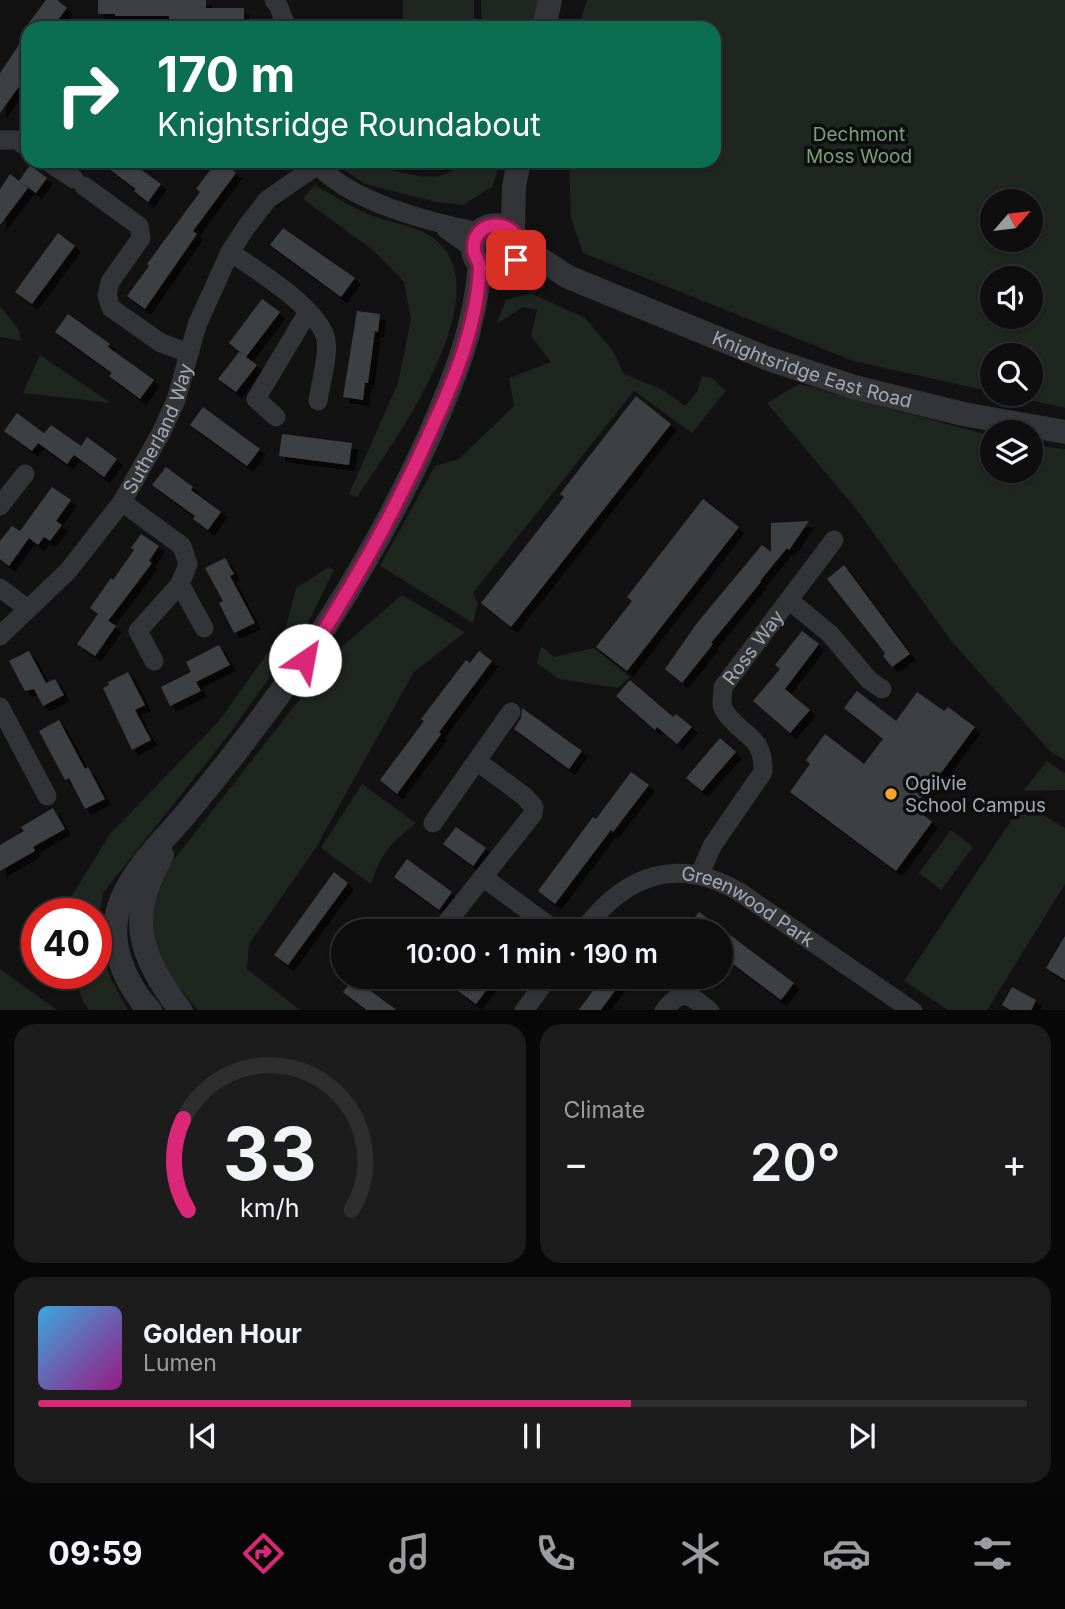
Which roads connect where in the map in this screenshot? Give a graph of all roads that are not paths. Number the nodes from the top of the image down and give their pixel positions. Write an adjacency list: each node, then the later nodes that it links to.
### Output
1 (274, 0): 3 (street)
2 (550, 0): 4 (street)
3 (284, 21)
4 (546, 21)
5 (1, 142): 6 (street)
6 (21, 142)
7 (58, 168): 14 (street, Sutherland Way)
8 (309, 168): 12 (street, Sutherland Way)
9 (322, 168): 11 (street, Sutherland Way)
10 (518, 168): 11 (street)
11 (496, 248): 17 (street, Knightsridge East Road); 36 (street)
12 (230, 252): 13 (street); 14 (street, Sutherland Way)
13 (308, 312): 15 (street); 16 (street)
14 (189, 352): 19 (street, Sutherland Way)
15 (317, 401)
16 (276, 417)
17 (1065, 432)
18 (25, 474): 20 (street)
19 (122, 502): 22 (street, Sutherland Way); 25 (street, Sutherland Way)
20 (0, 506)
21 (834, 540): 24 (street, Ross Way)
22 (180, 584): 26 (street); 28 (street)
23 (0, 588): 25 (street)
24 (790, 601): 29 (street, Ross Way); 38 (street, Ross Way)
25 (28, 609): 27 (street, Sutherland Way)
26 (204, 628)
27 (0, 636)
28 (154, 661)
29 (882, 689)
30 (0, 707): 32 (street)
31 (510, 712): 34 (street)
32 (18, 741): 33 (street); 35 (street)
33 (0, 750)
34 (478, 762): 37 (street); 39 (street)
35 (47, 796)
36 (185, 815): 44 (street); 45 (street)
37 (433, 823)
38 (700, 874): 42 (street, Greenwood Park); 49 (street, Greenwood Park)
39 (484, 878): 40 (street); 41 (street)
40 (450, 919)
41 (540, 919)
42 (592, 919)
43 (539, 989): 46 (street)
44 (150, 1010)
45 (181, 1010)
46 (524, 1010)
47 (664, 1010): 48 (street)
48 (710, 1010)
49 (913, 1010)

